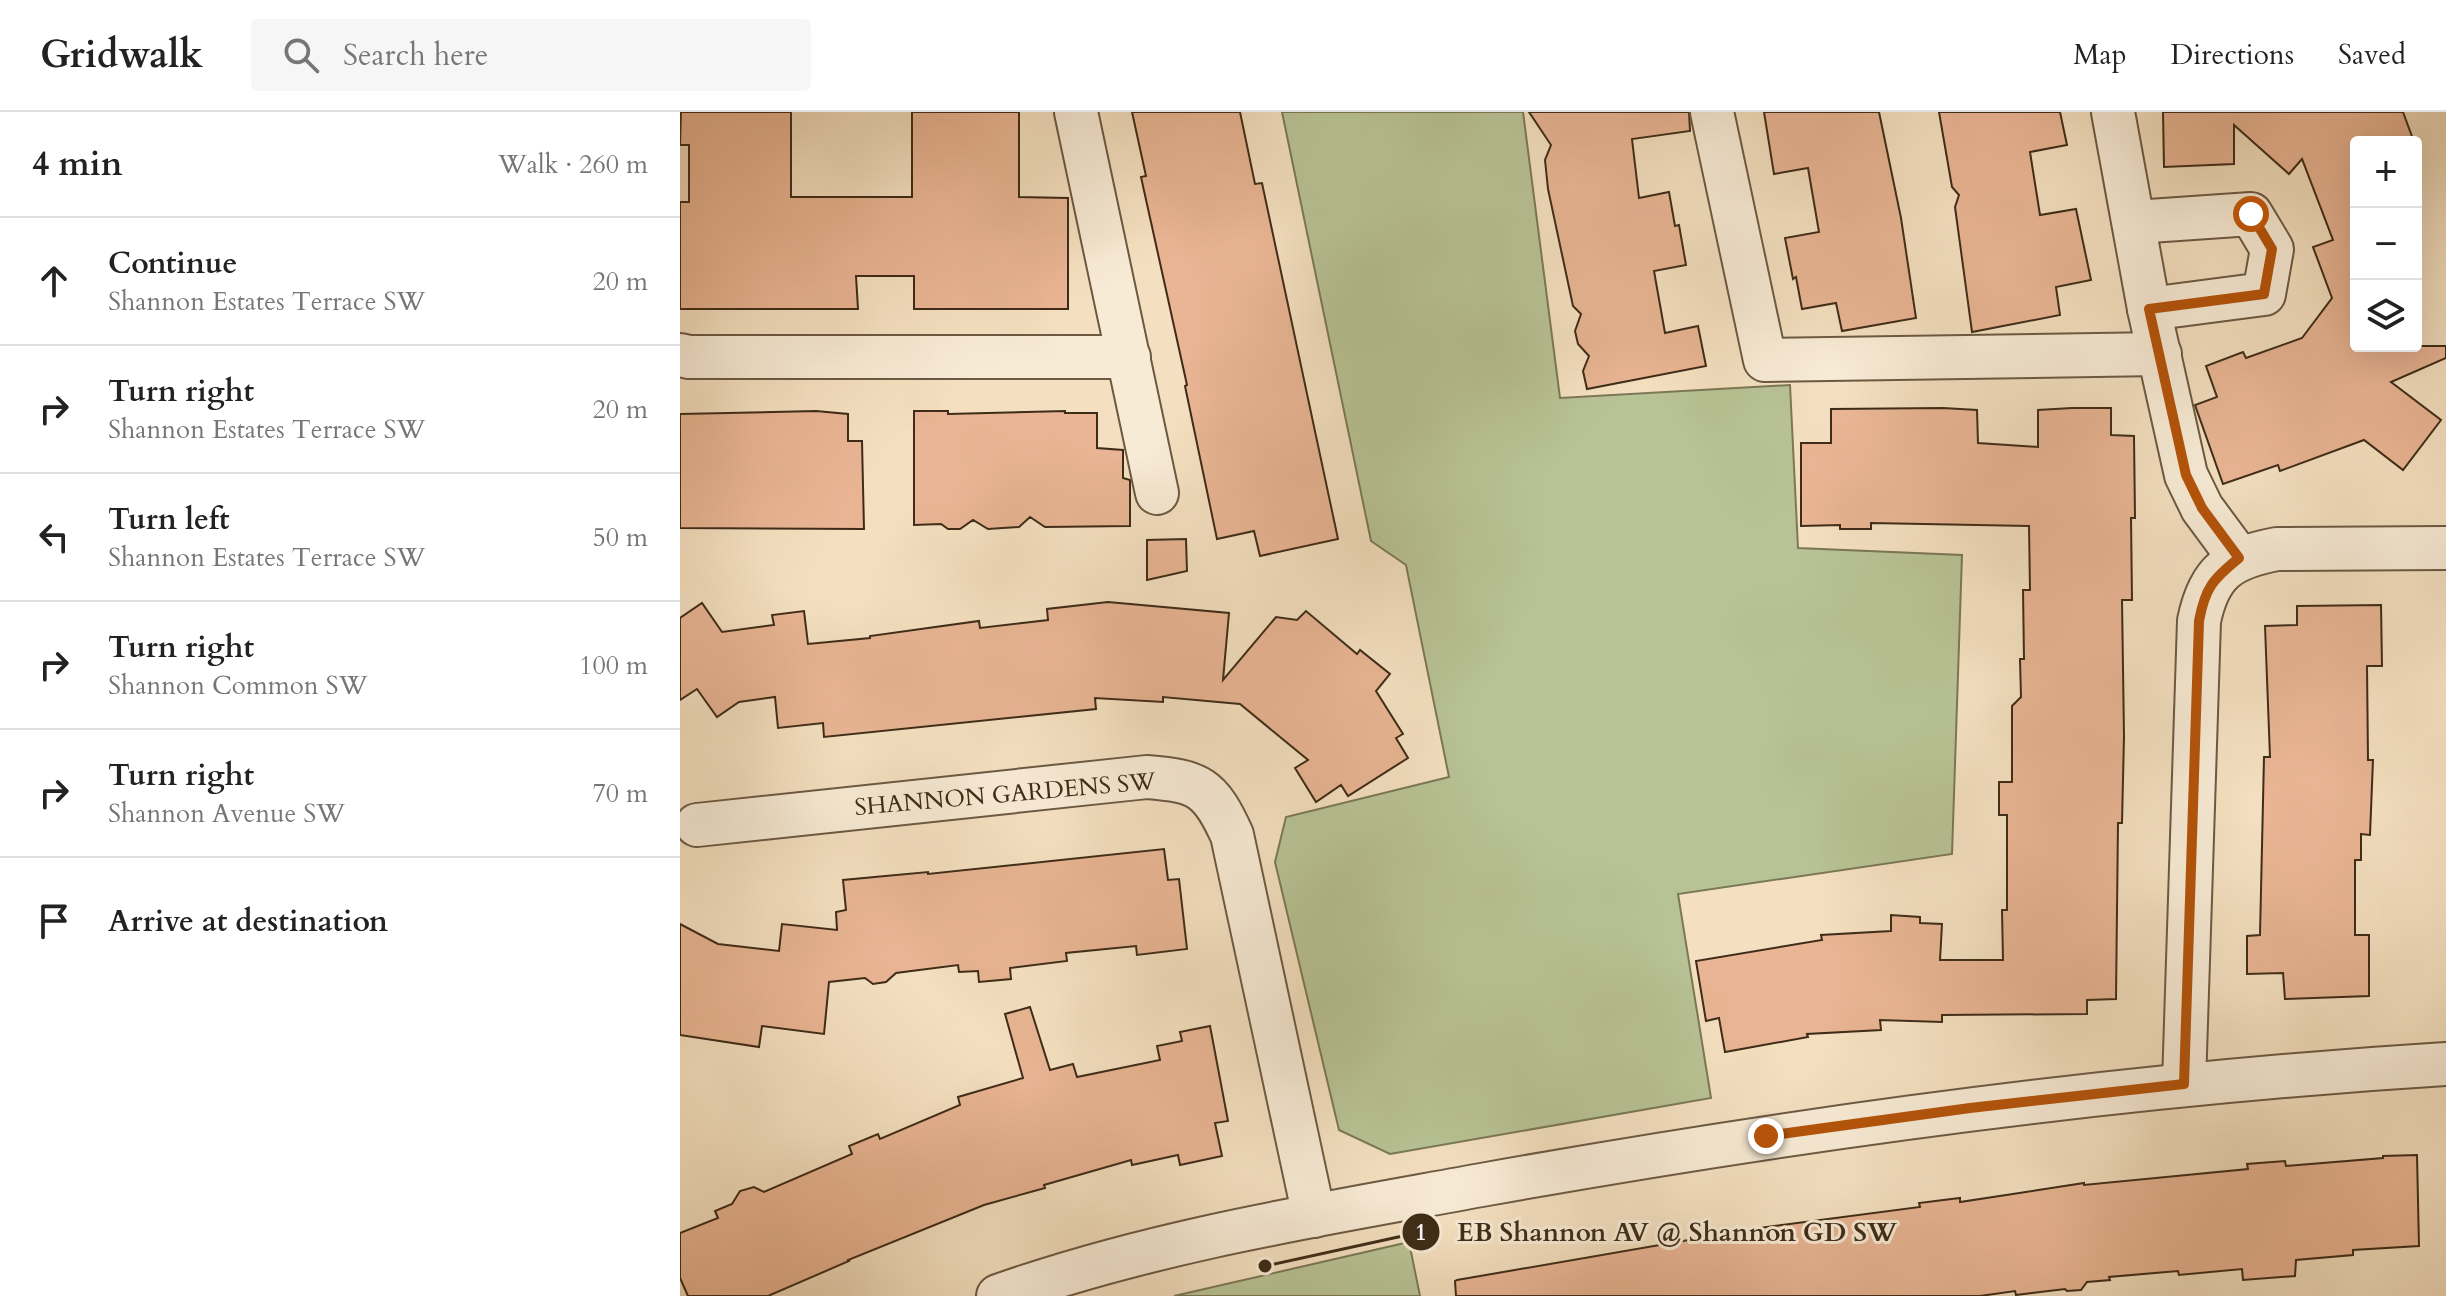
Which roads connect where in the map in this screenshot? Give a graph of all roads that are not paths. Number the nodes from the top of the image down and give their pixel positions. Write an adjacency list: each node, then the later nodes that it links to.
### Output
1 (1076, 112): 8 (street)
2 (1712, 112): 6 (street)
3 (2113, 112): 4 (street)
4 (2135, 222): 5 (street); 5 (street)
5 (2149, 309): 6 (street)
6 (2160, 354): 11 (street)
7 (680, 355): 8 (street)
8 (1129, 357): 9 (street)
9 (1157, 493)
10 (2446, 548): 11 (street)
11 (2239, 558): 14 (street)
12 (697, 825): 15 (street, SHANNON GARDENS SW)
13 (2446, 1064): 14 (street)
14 (2184, 1084): 15 (street)
15 (1314, 1216): 16 (street)
16 (998, 1296)

